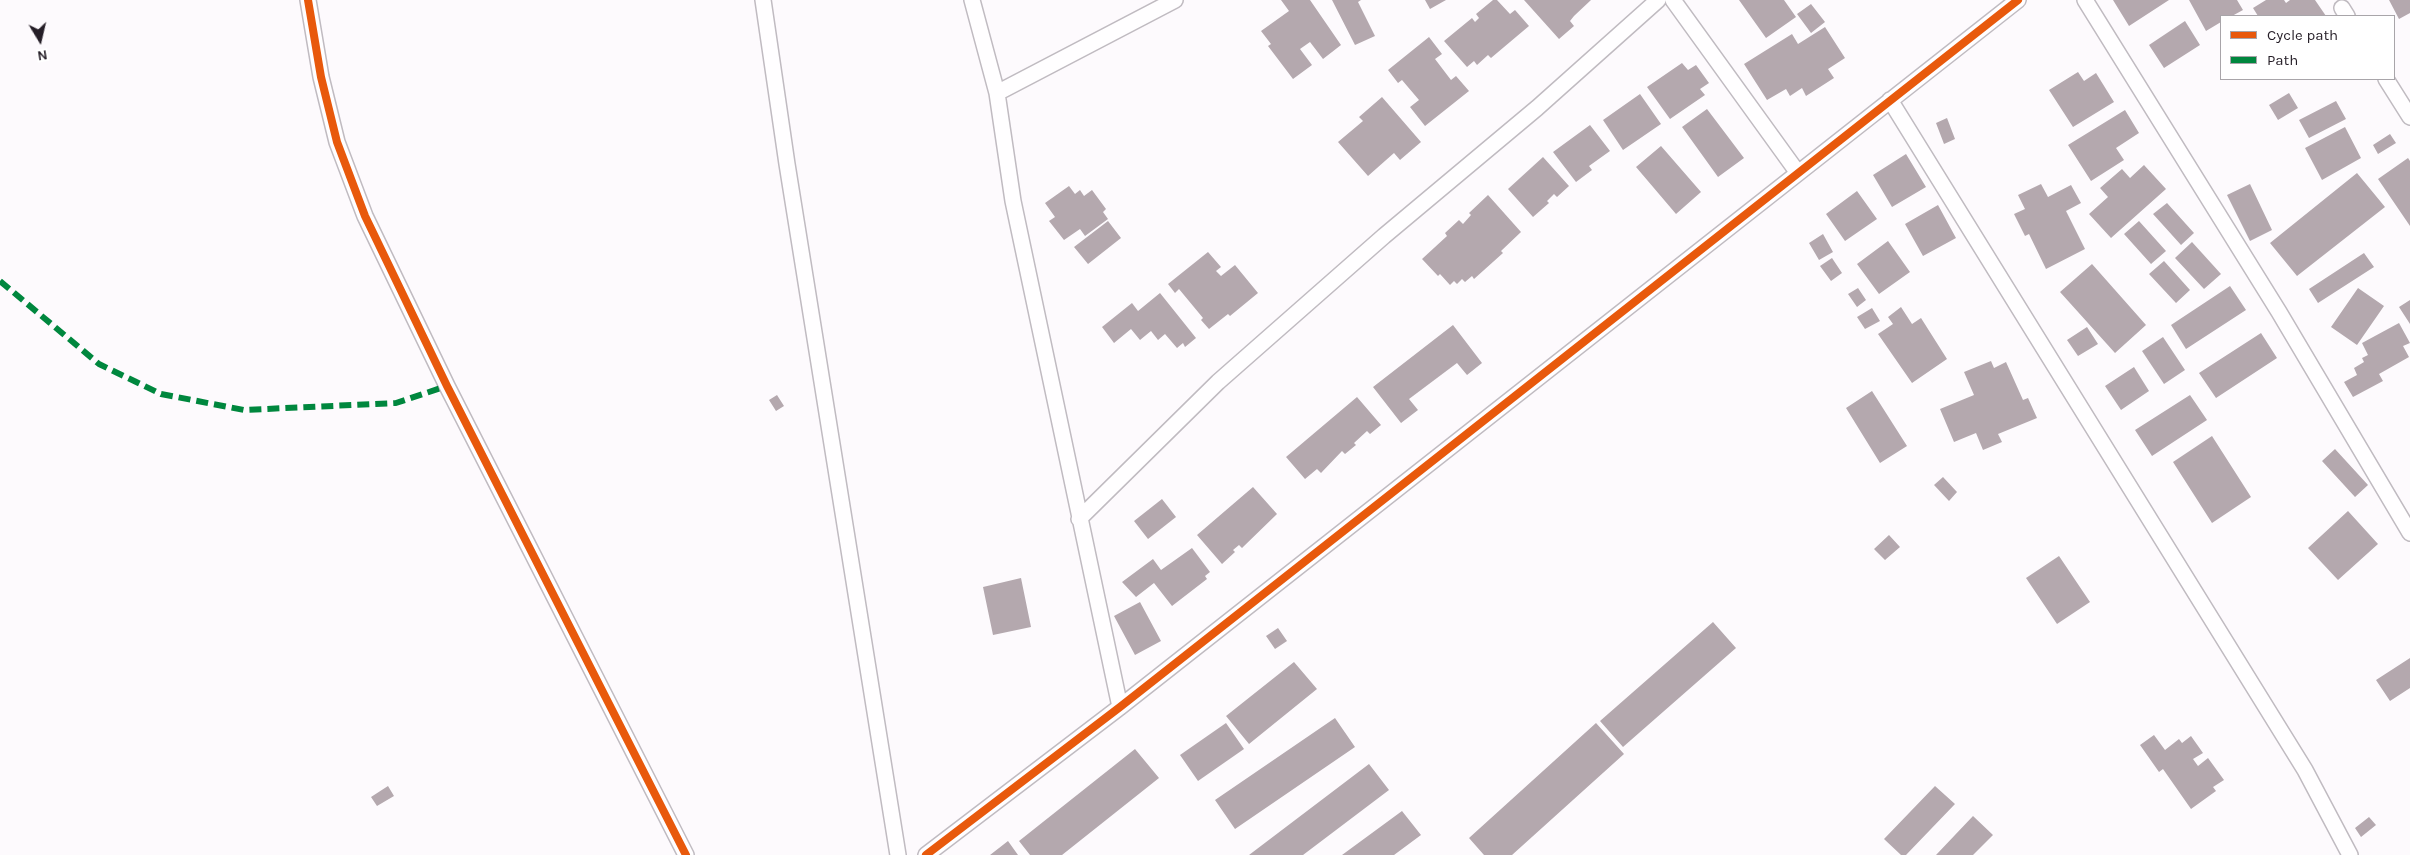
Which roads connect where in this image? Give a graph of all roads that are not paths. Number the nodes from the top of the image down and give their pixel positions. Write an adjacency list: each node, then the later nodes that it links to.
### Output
1 (308, 0): 17 (street)
2 (763, 0): 18 (street)
3 (972, 0): 10 (street)
4 (1175, 0): 10 (street)
5 (1658, 0): 14 (street)
6 (1673, 0): 13 (street)
7 (2018, 0): 11 (street)
8 (2085, 0): 15 (street)
9 (2387, 80): 12 (street)
10 (997, 93): 14 (street)
11 (1890, 100): 13 (street); 20 (street)
12 (2410, 117)
13 (1798, 173): 16 (street)
14 (1079, 519): 16 (street)
15 (2410, 533)
16 (1120, 707): 19 (street)
17 (686, 855)
18 (898, 855)
19 (926, 855)
20 (2350, 855)

